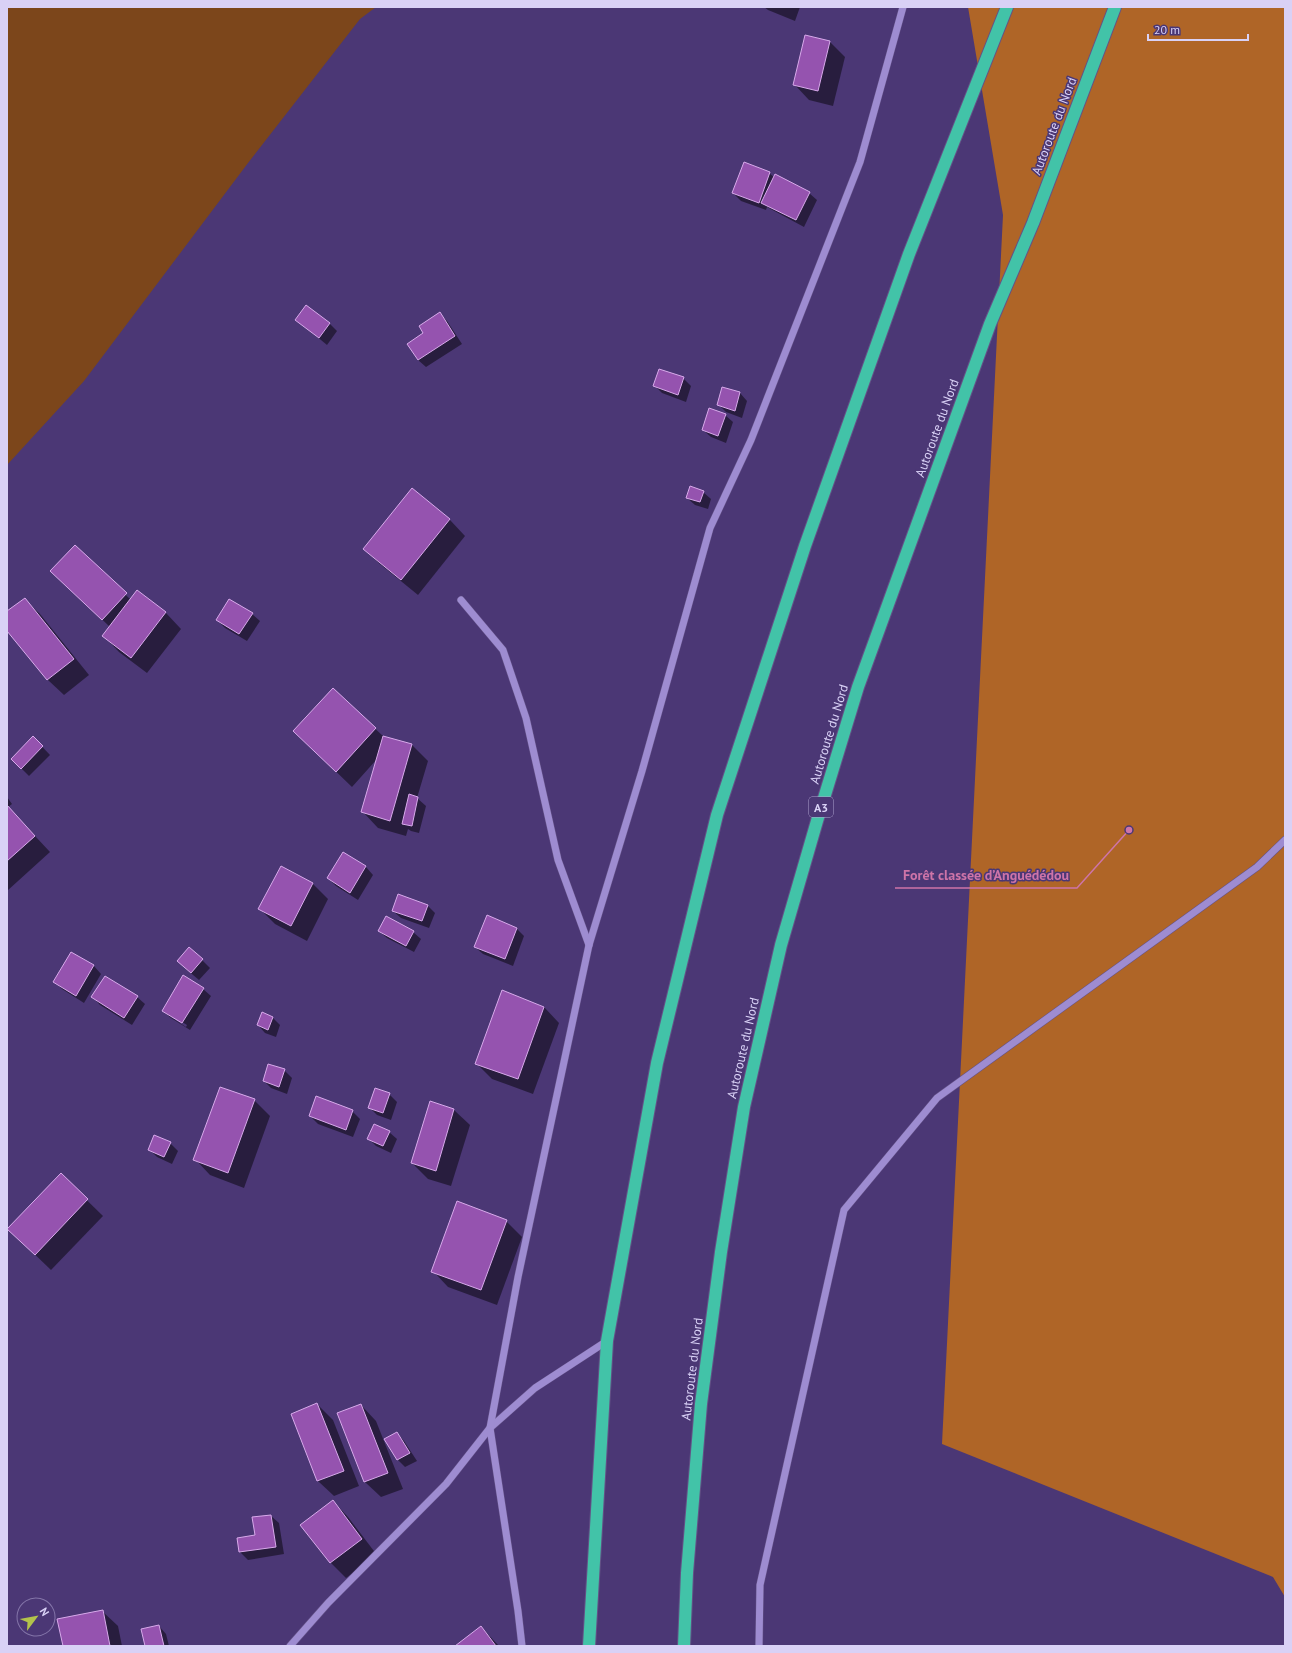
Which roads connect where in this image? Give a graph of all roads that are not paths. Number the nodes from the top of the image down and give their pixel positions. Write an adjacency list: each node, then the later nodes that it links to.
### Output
1 (903, 7): 6 (street)
2 (1007, 7): 7 (highway)
3 (1115, 7): 12 (highway, Autoroute du Nord / A3)
4 (461, 600): 6 (street)
5 (1285, 840): 13 (street)
6 (590, 945): 8 (street)
7 (607, 1341): 8 (street); 11 (highway)
8 (490, 1428): 9 (street); 10 (street)
9 (290, 1646)
10 (522, 1646)
11 (588, 1646)
12 (684, 1646)
13 (759, 1646)

